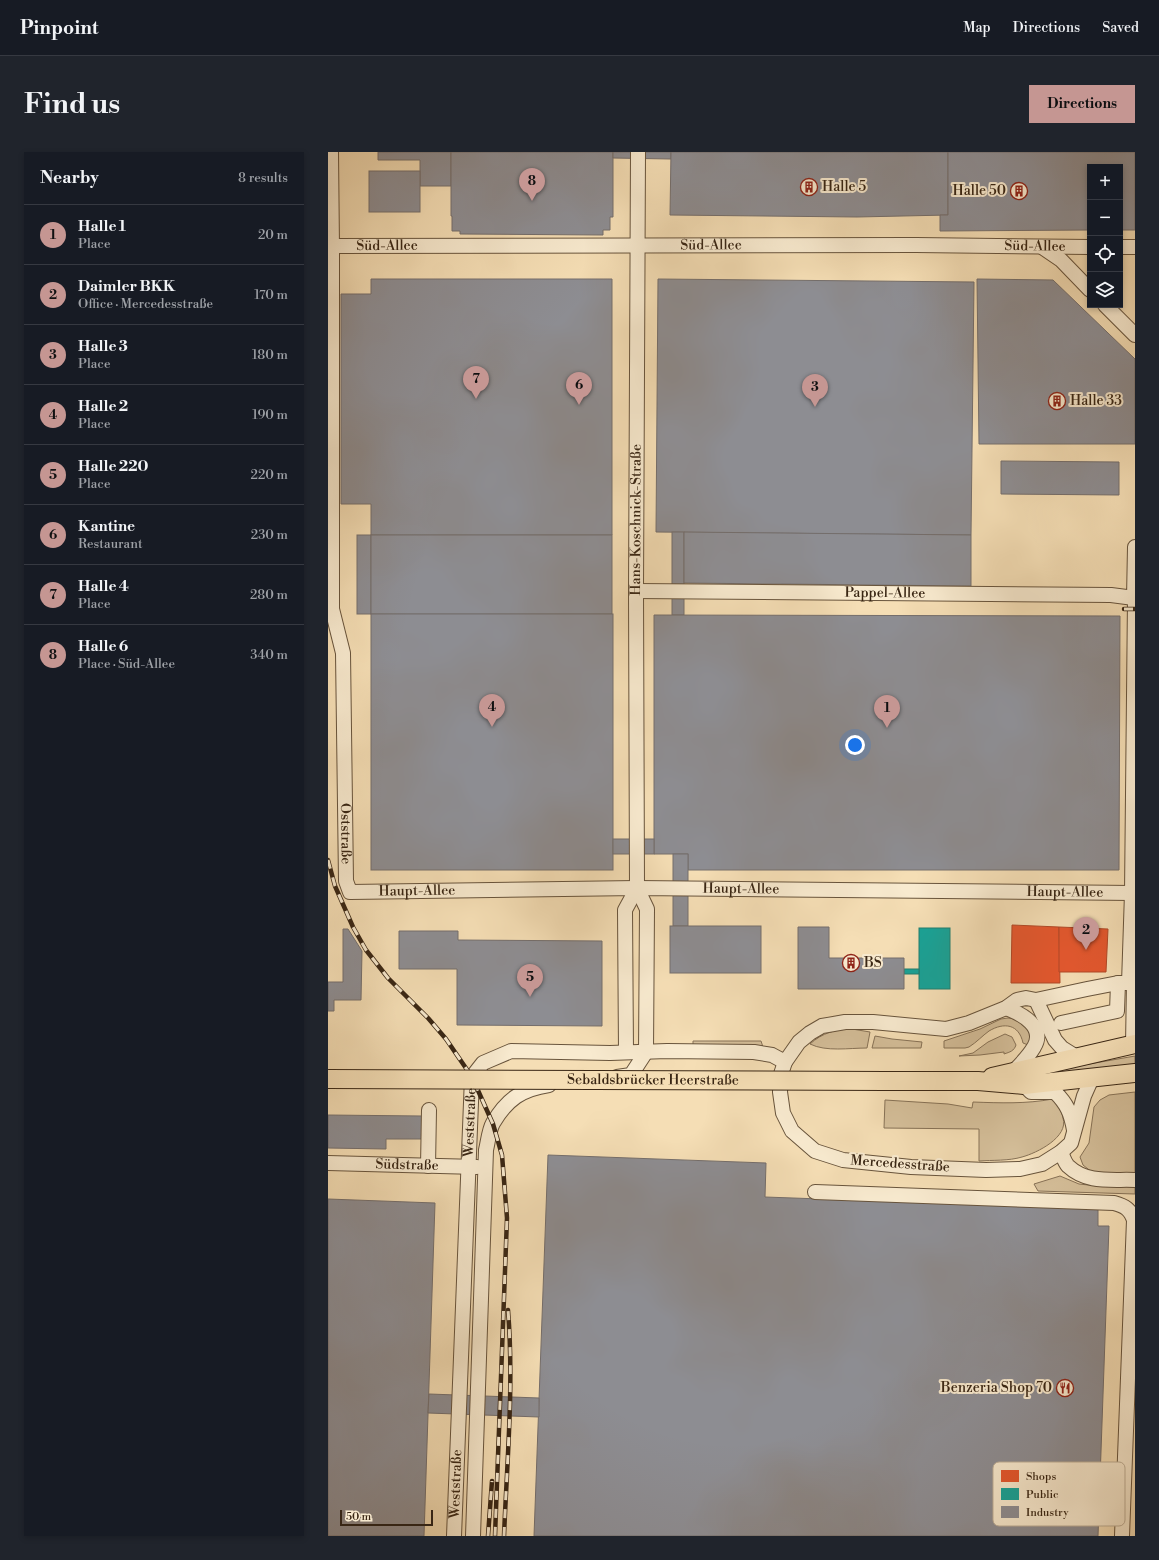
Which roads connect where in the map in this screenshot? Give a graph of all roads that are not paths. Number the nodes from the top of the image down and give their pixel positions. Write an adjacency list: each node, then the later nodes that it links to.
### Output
1 (331, 152): 5 (street, Oststraße)
2 (638, 152): 6 (street, Hans-Koschnick-Straße)
3 (1087, 246): 7 (street, Süd-Allee)
4 (1123, 246): 8 (street)
5 (330, 247): 6 (street, Süd-Allee); 12 (street, Oststraße)
6 (637, 247): 7 (street, Süd-Allee); 14 (street, Hans-Koschnick-Straße)
7 (1042, 247): 9 (street)
8 (1135, 247)
9 (1087, 287)
10 (1108, 308): 11 (street)
11 (1135, 335)
12 (330, 545): 16 (street, Oststraße)
13 (1135, 547): 15 (street)
14 (636, 591): 15 (street, Pappel-Allee); 17 (street, Hans-Koschnick-Straße)
15 (1135, 598): 19 (street)
16 (331, 620): 18 (street, Oststraße)
17 (637, 888): 18 (street, Haupt-Allee); 19 (street, Haupt-Allee); 25 (street, Hans-Koschnick-Straße); 26 (street, Hans-Koschnick-Straße)
18 (350, 892)
19 (1132, 893): 20 (street)
20 (1124, 983): 21 (street, Mercedesstraße); 23 (street); 24 (street)
21 (1036, 1000): 22 (street, Mercedesstraße); 27 (street)
22 (1006, 1008): 28 (street, Mercedesstraße); 30 (street)
23 (1061, 1023)
24 (1134, 1044): 27 (main road, Sebaldsbrücker Heerstraße)
25 (626, 1052): 26 (street, Weststraße); 38 (street, Weststraße)
26 (646, 1052): 28 (street, Weststraße); 39 (street, Weststraße)
27 (1078, 1058): 30 (main road, Sebaldsbrücker Heerstraße)
28 (785, 1062): 35 (street, Mercedesstraße)
29 (1135, 1073): 31 (main road, Sebaldsbrücker Heerstraße)
30 (1019, 1078): 31 (main road, Sebaldsbrücker Heerstraße); 32 (main road, Sebaldsbrücker Heerstraße, bridge); 34 (street)
31 (1092, 1078): 34 (street, Mercedesstraße)
32 (328, 1079)
33 (429, 1110): 37 (street)
34 (1074, 1133): 35 (street, Mercedesstraße)
35 (1060, 1152): 40 (street)
36 (328, 1163): 37 (street, Südstraße)
37 (428, 1166): 38 (street, Südstraße)
38 (468, 1167): 39 (street, Südstraße); 42 (street, Weststraße)
39 (486, 1168): 43 (street, Weststraße)
40 (1135, 1180)
41 (815, 1192): 50 (street)
42 (466, 1211): 43 (street); 44 (street, Weststraße)
43 (484, 1211): 45 (street, Weststraße)
44 (463, 1299): 45 (street); 46 (street, Weststraße)
45 (481, 1300): 47 (street, Weststraße)
46 (460, 1369): 47 (street); 48 (street, Weststraße)
47 (479, 1370): 49 (street, Weststraße)
48 (458, 1432): 49 (street, Weststraße); 52 (street, Weststraße)
49 (477, 1433): 53 (street, Weststraße)
50 (1125, 1462)
51 (1122, 1526): 54 (street)
52 (454, 1536)
53 (473, 1536)
54 (1122, 1536)

